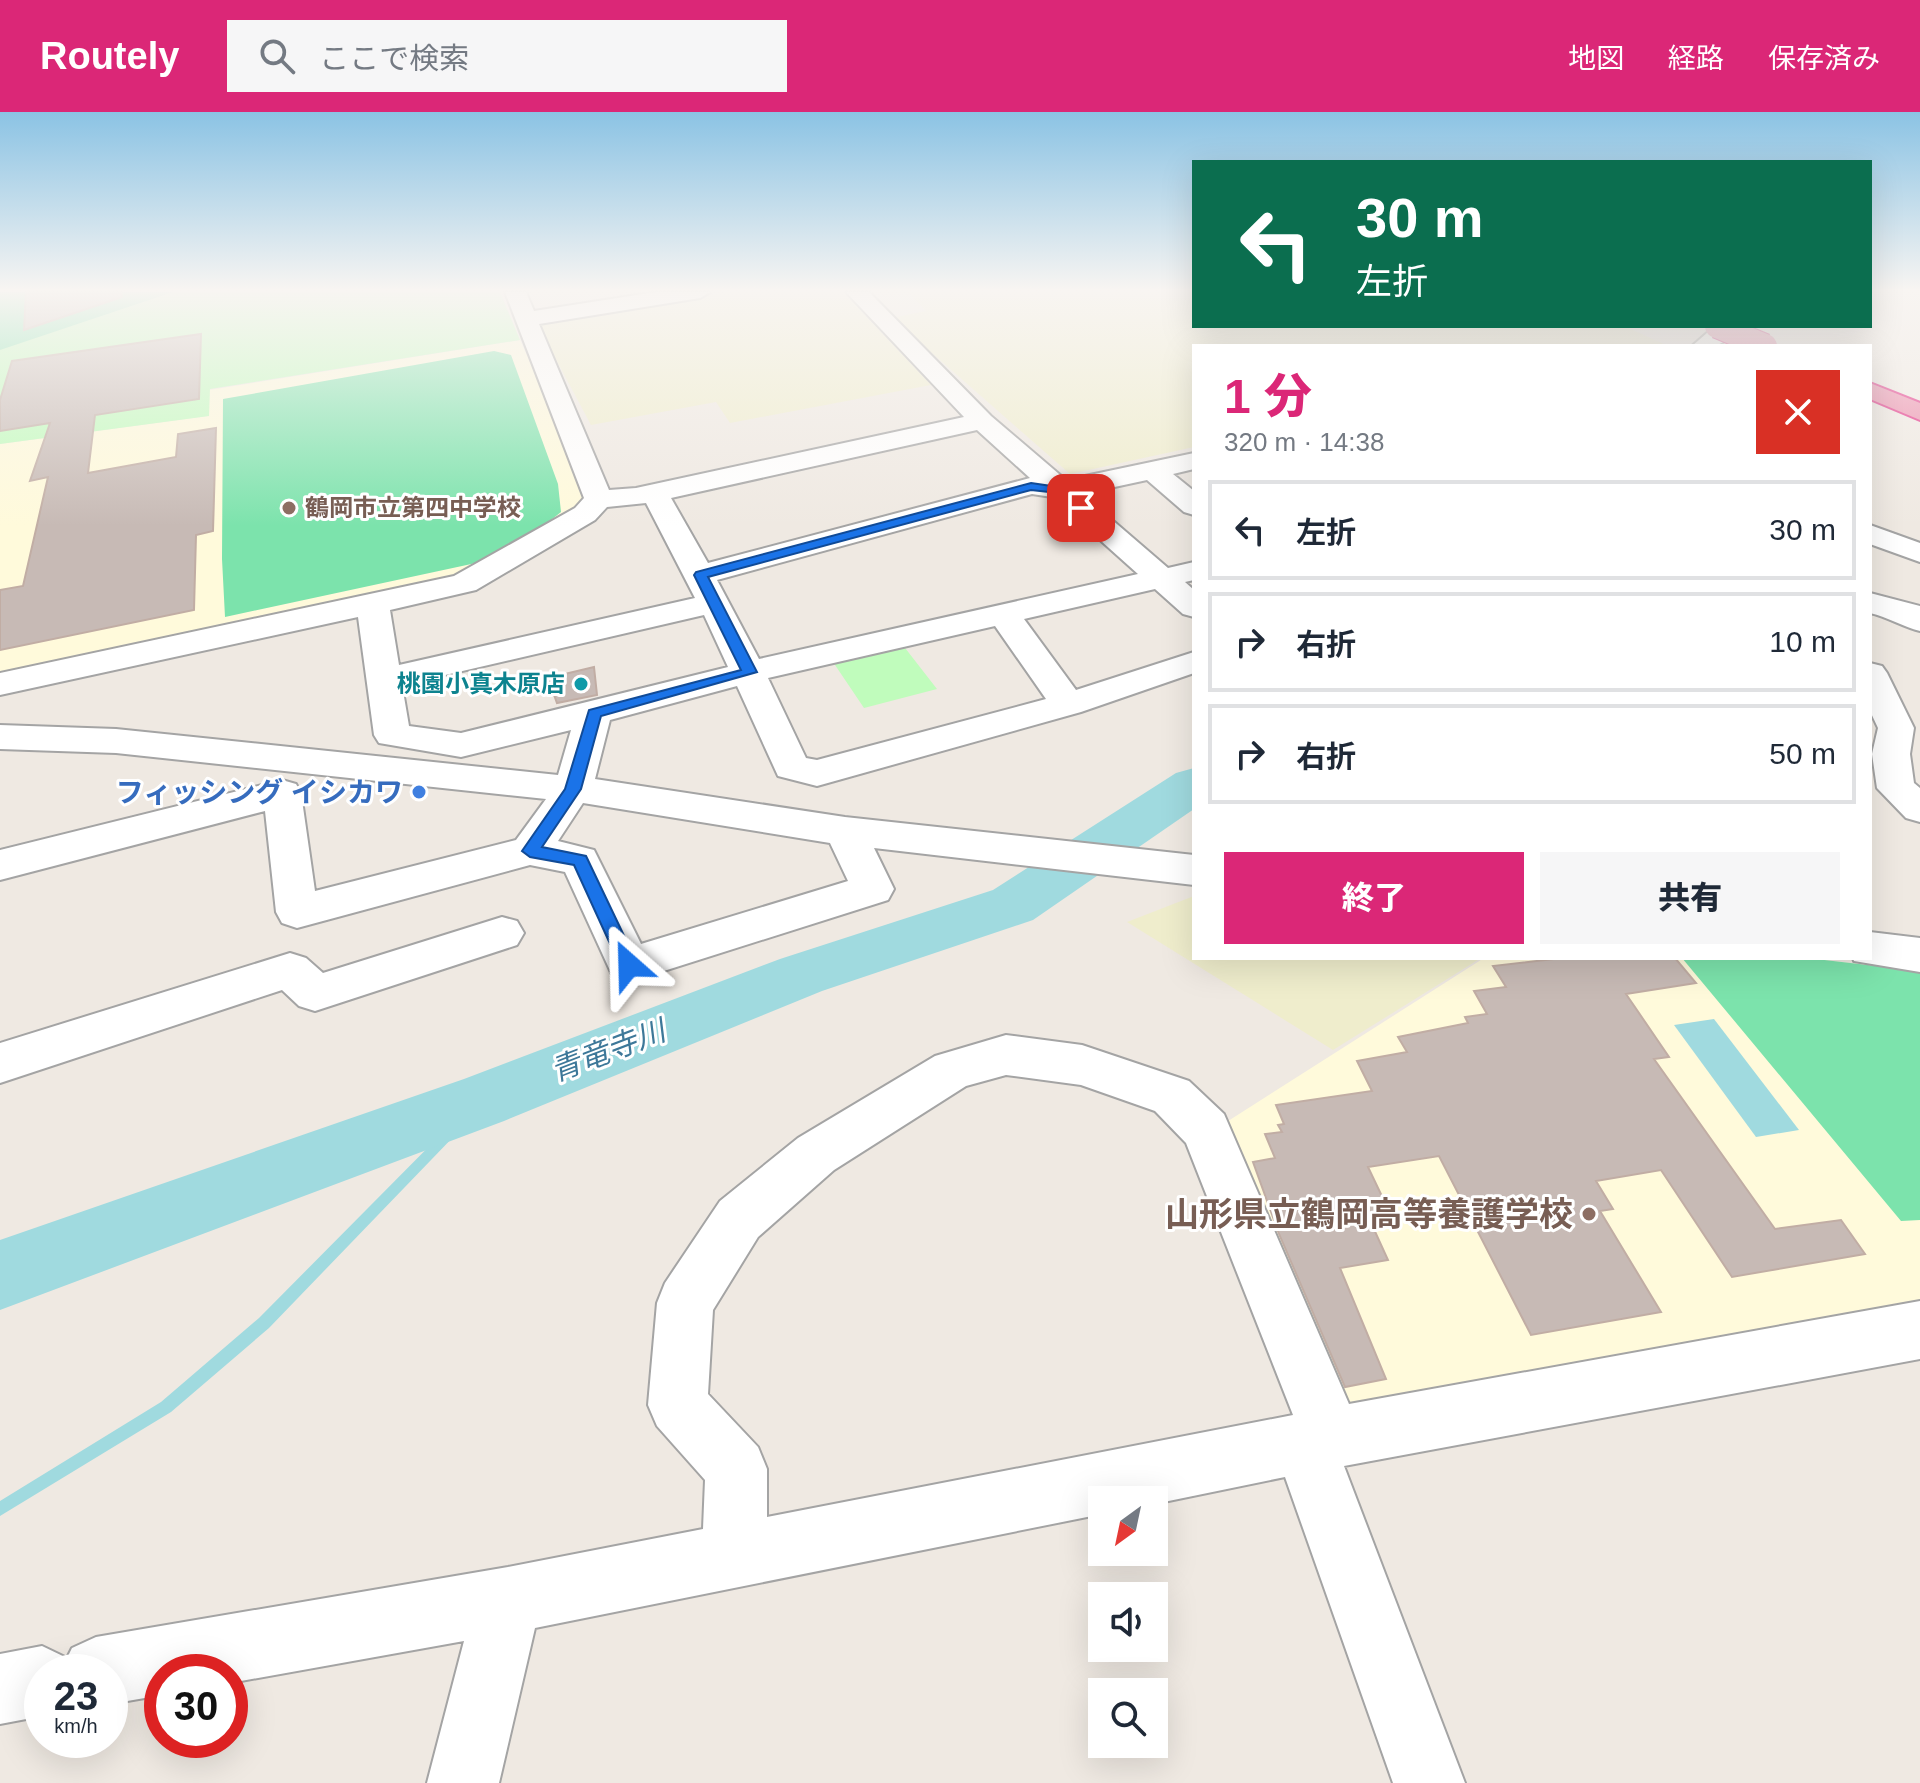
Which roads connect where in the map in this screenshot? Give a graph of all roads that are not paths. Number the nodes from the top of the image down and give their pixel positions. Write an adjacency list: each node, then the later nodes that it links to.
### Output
1 (547, 370): 10 (street)
2 (932, 370): 5 (street)
3 (1872, 391): 4 (highway)
4 (1920, 412)
5 (982, 421): 8 (street); 9 (street)
6 (1192, 461): 7 (street)
7 (1152, 470): 8 (street); 11 (street)
8 (1061, 490): 15 (street); 16 (street)
9 (654, 492): 10 (street); 16 (street)
10 (599, 499): 19 (street)
11 (1192, 504)
12 (1875, 544): 13 (street)
13 (1920, 553)
14 (1192, 571): 15 (street)
15 (1160, 579): 18 (street); 20 (street)
16 (708, 589): 23 (street); 25 (street)
17 (1872, 604): 21 (street)
18 (1192, 605)
19 (373, 606): 25 (street); 26 (street)
20 (1003, 614): 23 (street); 27 (street)
21 (1920, 621)
22 (1192, 663): 27 (street)
23 (749, 672): 27 (street); 28 (street)
24 (1872, 677): 30 (street)
25 (384, 679): 28 (street)
26 (0, 684)
27 (1068, 704)
28 (594, 713): 31 (street)
29 (0, 737): 31 (street)
30 (1894, 753): 32 (street)
31 (573, 789): 33 (street); 34 (street)
32 (1920, 809)
33 (845, 831): 34 (street); 36 (street)
34 (530, 851): 37 (street)
35 (0, 865): 37 (street)
36 (1192, 870)
37 (297, 912): 41 (street)
38 (502, 933): 41 (street)
39 (1872, 949): 40 (street)
40 (1920, 955)
41 (290, 970): 42 (street)
42 (0, 1063)
43 (1920, 1330): 44 (street)
44 (1318, 1440): 45 (street); 45 (street); 51 (street)
45 (734, 1555): 46 (street)
46 (508, 1600): 47 (street); 50 (street)
47 (128, 1666)
48 (24, 1684): 49 (street)
49 (0, 1689)
50 (463, 1783)
51 (1429, 1783)

